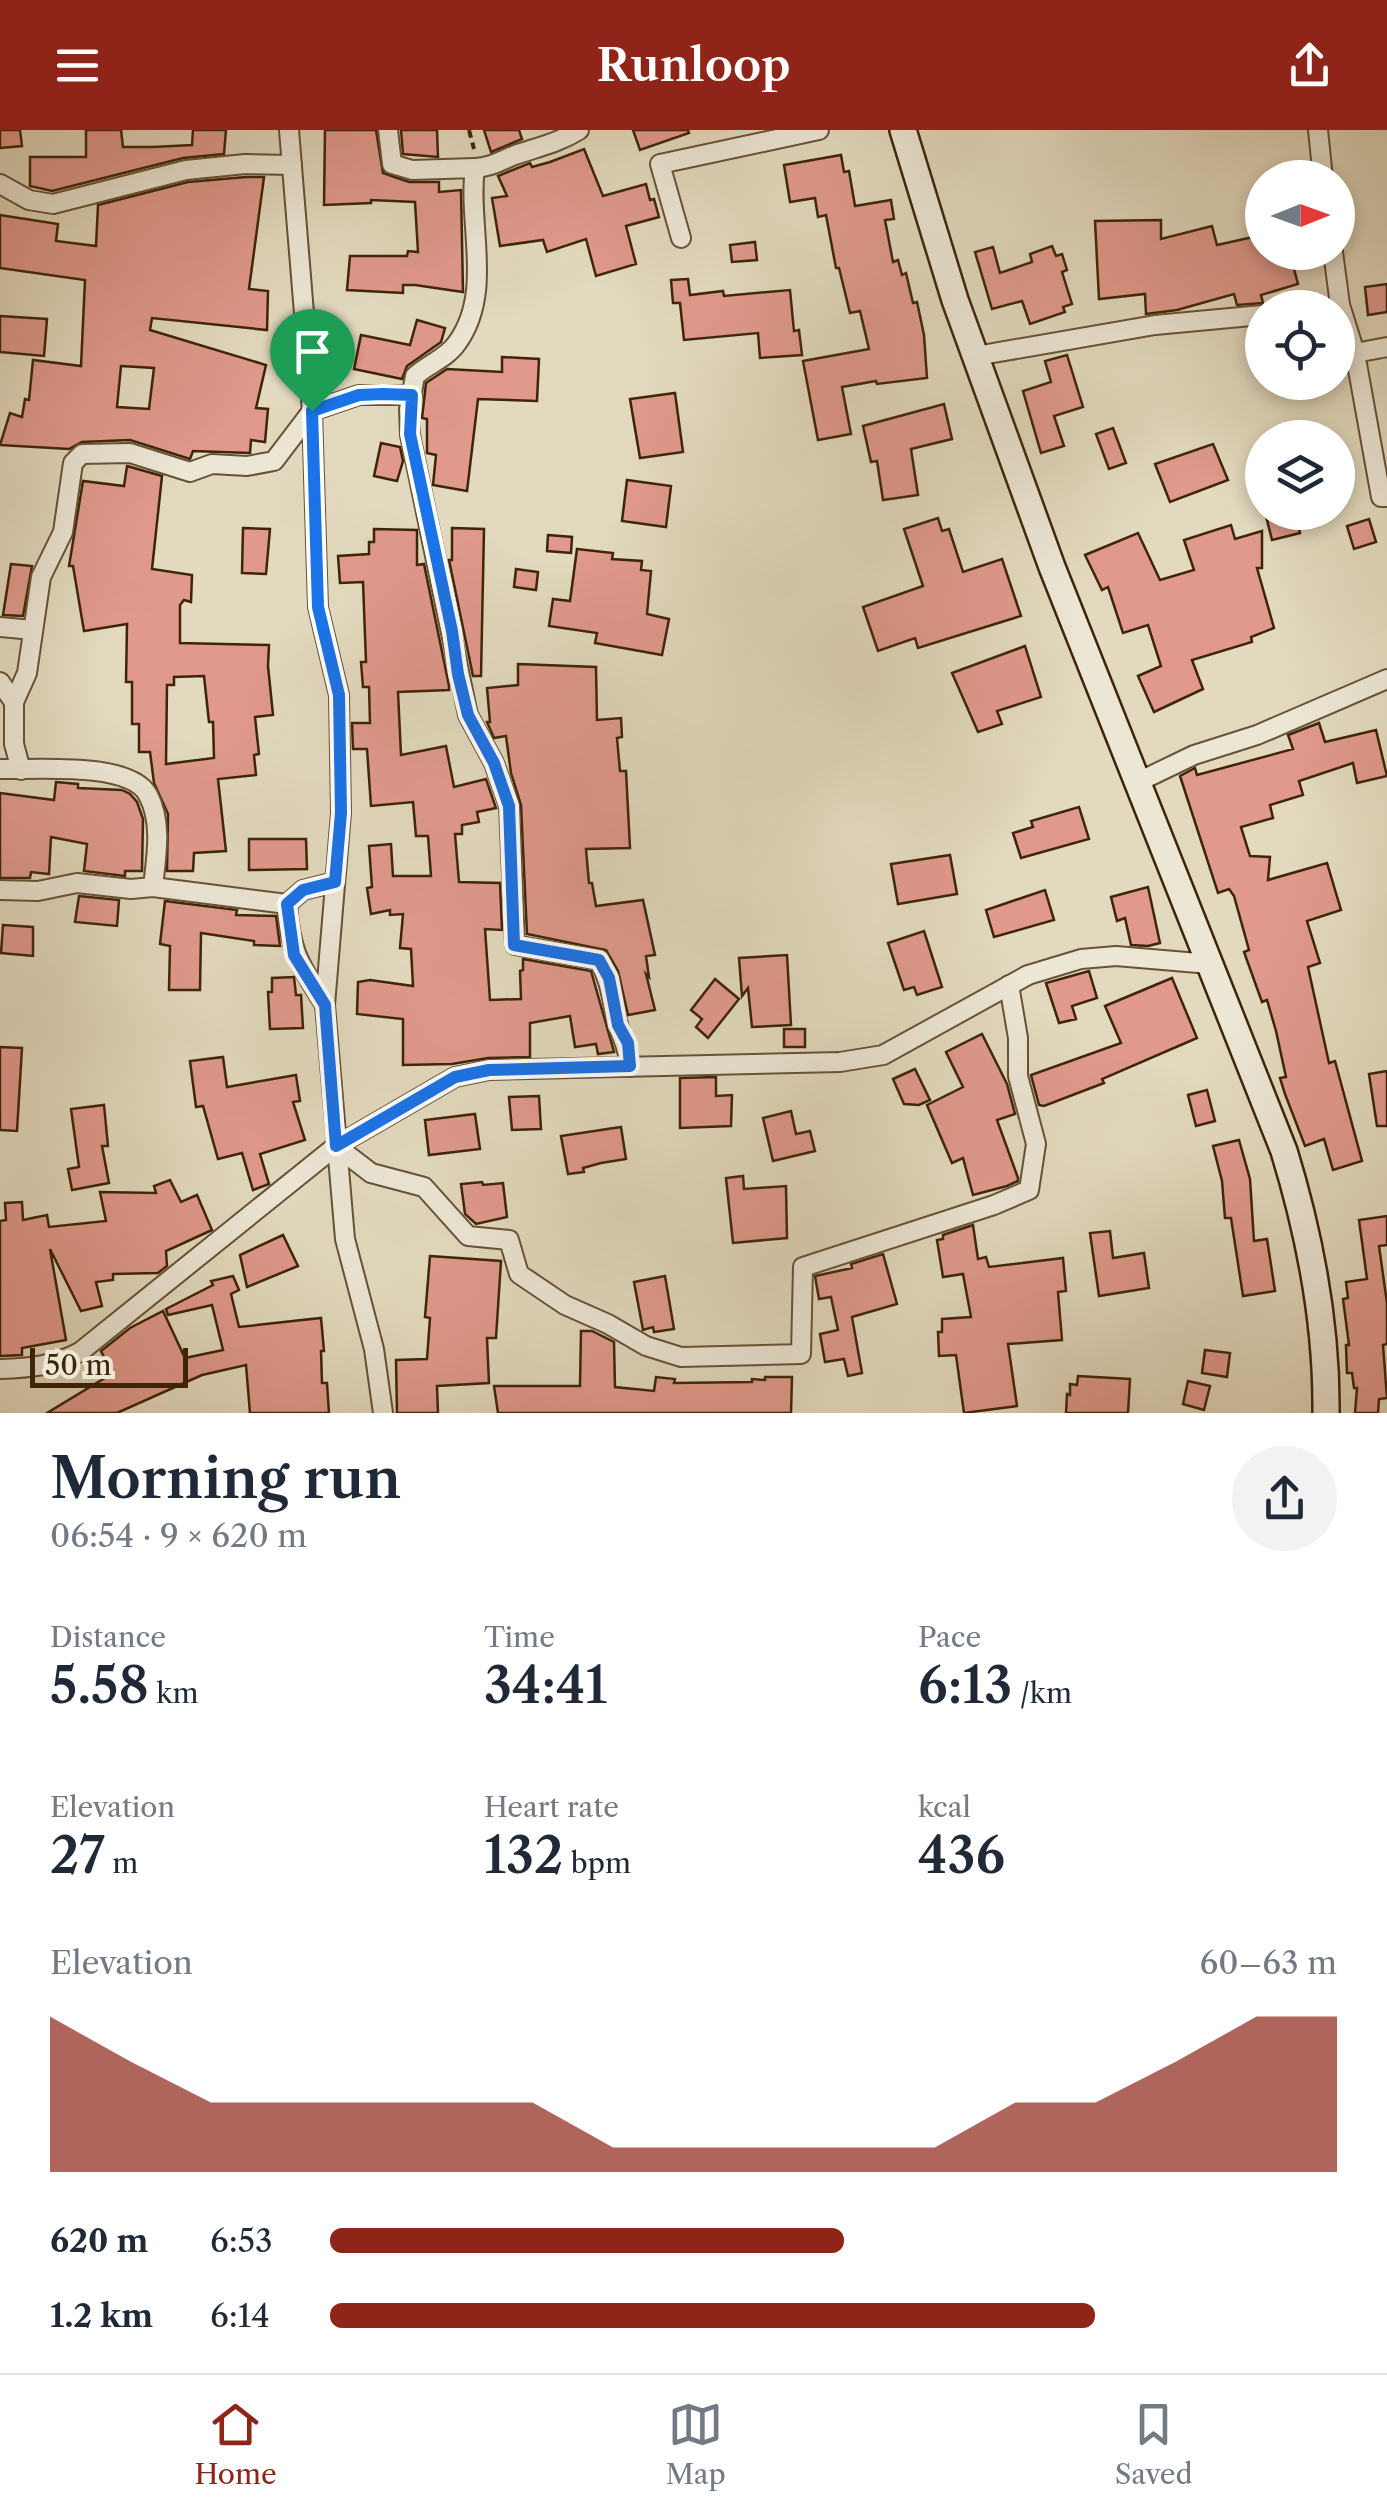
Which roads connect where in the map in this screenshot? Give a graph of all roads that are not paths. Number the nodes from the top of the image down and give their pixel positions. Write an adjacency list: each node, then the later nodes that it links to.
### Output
1 (289, 130): 8 (street)
2 (388, 130): 9 (street)
3 (579, 130): 9 (street)
4 (819, 130): 11 (street)
5 (903, 130): 15 (main road)
6 (1318, 130): 7 (street)
7 (1321, 160)
8 (292, 165): 10 (street); 17 (street)
9 (475, 168): 16 (street)
10 (0, 184)
11 (681, 238)
12 (1245, 317): 15 (street)
13 (1387, 347): 14 (street)
14 (1356, 353): 18 (street)
15 (976, 356): 26 (main road)
16 (412, 395): 17 (street); 34 (street)
17 (312, 411): 20 (street); 27 (street)
18 (1387, 497)
19 (0, 628): 20 (street)
20 (33, 630): 23 (street)
21 (1387, 679): 26 (street)
22 (0, 682): 23 (street)
23 (14, 702): 25 (street)
24 (0, 770): 25 (street)
25 (21, 770): 28 (street)
26 (1138, 782): 31 (main road)
27 (335, 882): 30 (street); 33 (street)
28 (153, 888): 29 (street); 30 (street)
29 (0, 890)
30 (287, 904): 33 (street)
31 (1210, 964): 32 (street); 38 (main road)
32 (1009, 985): 34 (street); 35 (street)
33 (325, 1005): 35 (street)
34 (630, 1066): 35 (street)
35 (336, 1146): 36 (street); 37 (street)
36 (0, 1369)
37 (383, 1413)
38 (1326, 1413)

